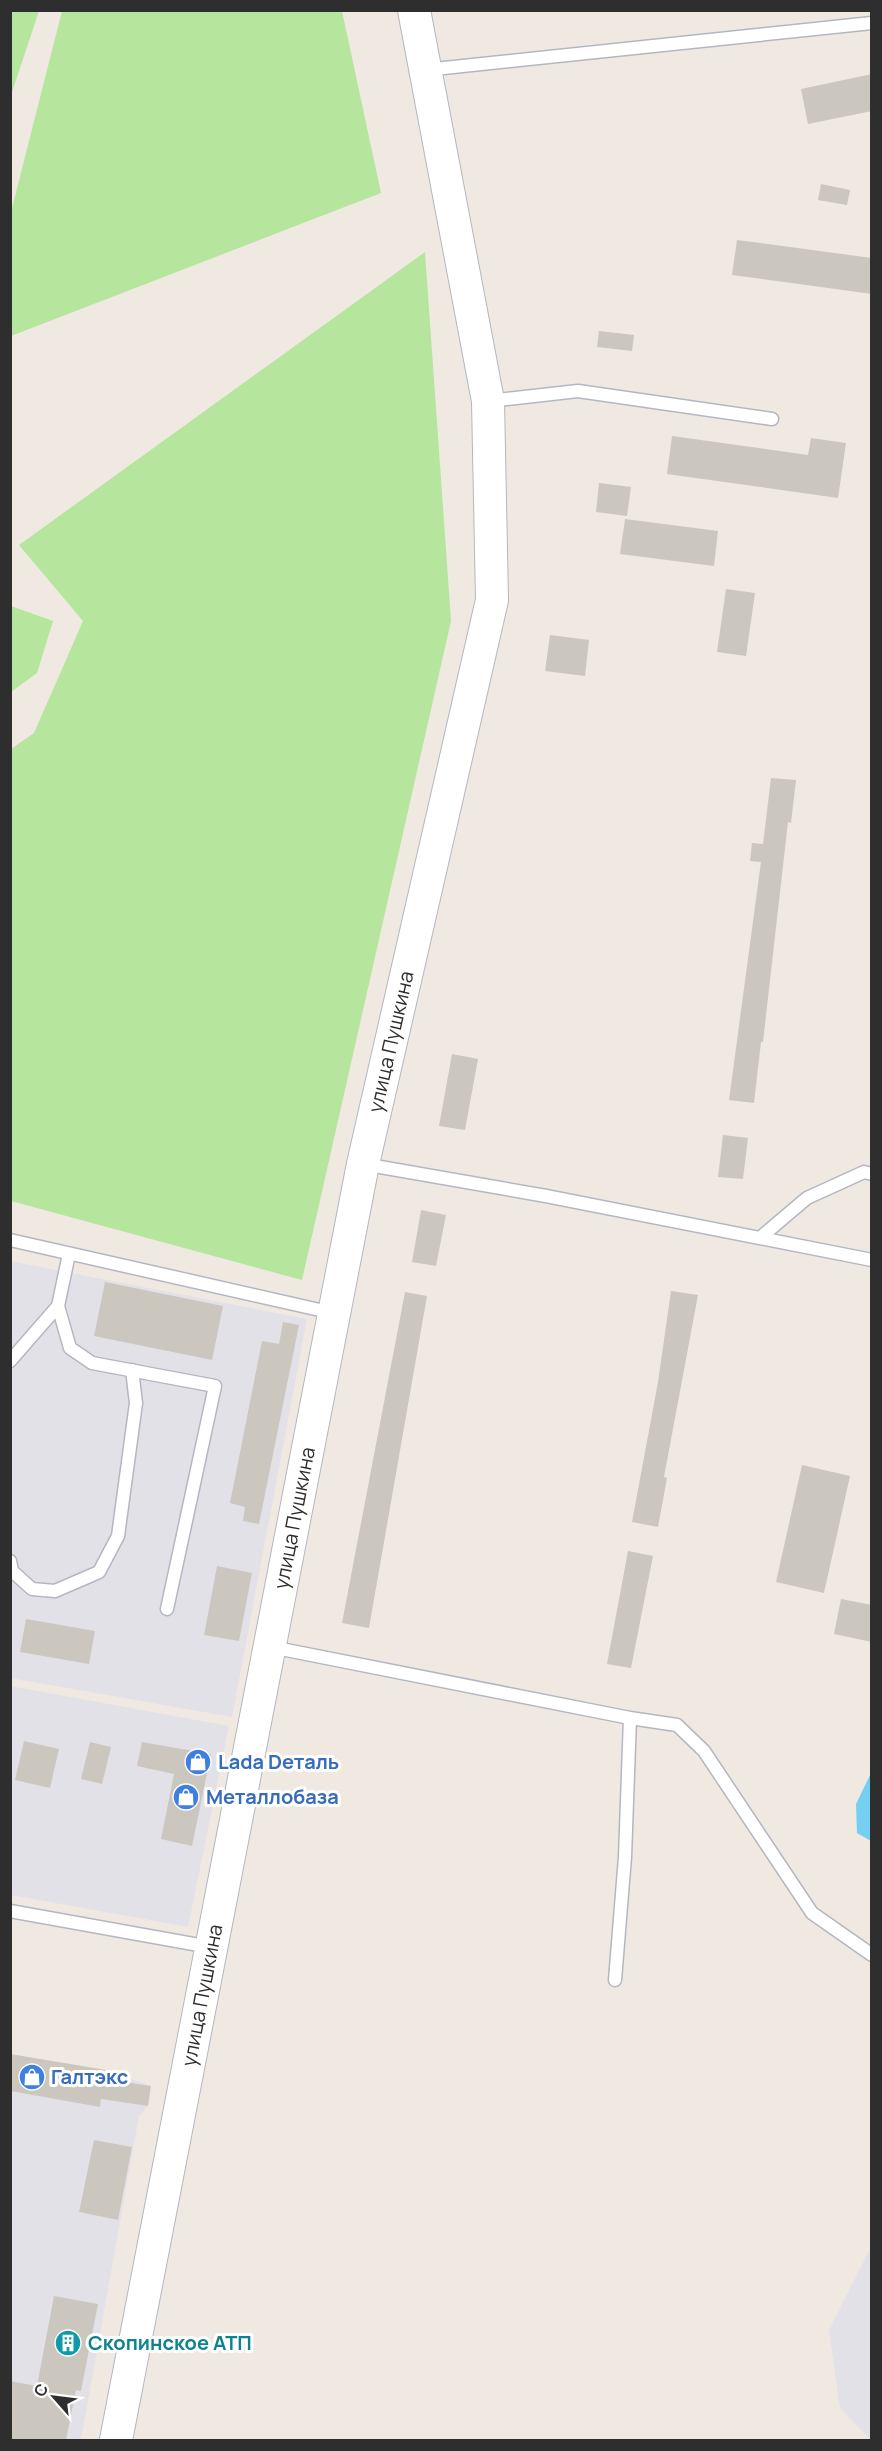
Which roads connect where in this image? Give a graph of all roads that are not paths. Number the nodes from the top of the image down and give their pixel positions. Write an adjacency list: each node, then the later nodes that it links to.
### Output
1 (414, 10): 3 (main road, улица Пушкина)
2 (872, 23): 3 (lane)
3 (424, 70): 4 (main road, улица Пушкина)
4 (488, 401): 5 (lane); 6 (main road, улица Пушкина)
5 (772, 419)
6 (363, 1164): 8 (lane); 13 (main road, улица Пушкина)
7 (872, 1174): 8 (lane)
8 (761, 1237): 11 (lane)
9 (10, 1240): 10 (lane)
10 (69, 1254): 12 (lane); 13 (lane)
11 (872, 1260)
12 (58, 1306): 14 (lane); 15 (lane)
13 (334, 1313): 18 (main road, улица Пушкина)
14 (10, 1361)
15 (132, 1370): 16 (lane); 17 (lane)
16 (10, 1561)
17 (167, 1609)
18 (270, 1647): 19 (lane); 21 (main road, улица Пушкина)
19 (630, 1718): 22 (lane); 23 (lane)
20 (10, 1911): 21 (lane)
21 (212, 1947): 24 (main road, улица Пушкина)
22 (872, 1956)
23 (615, 1980)
24 (116, 2440)

